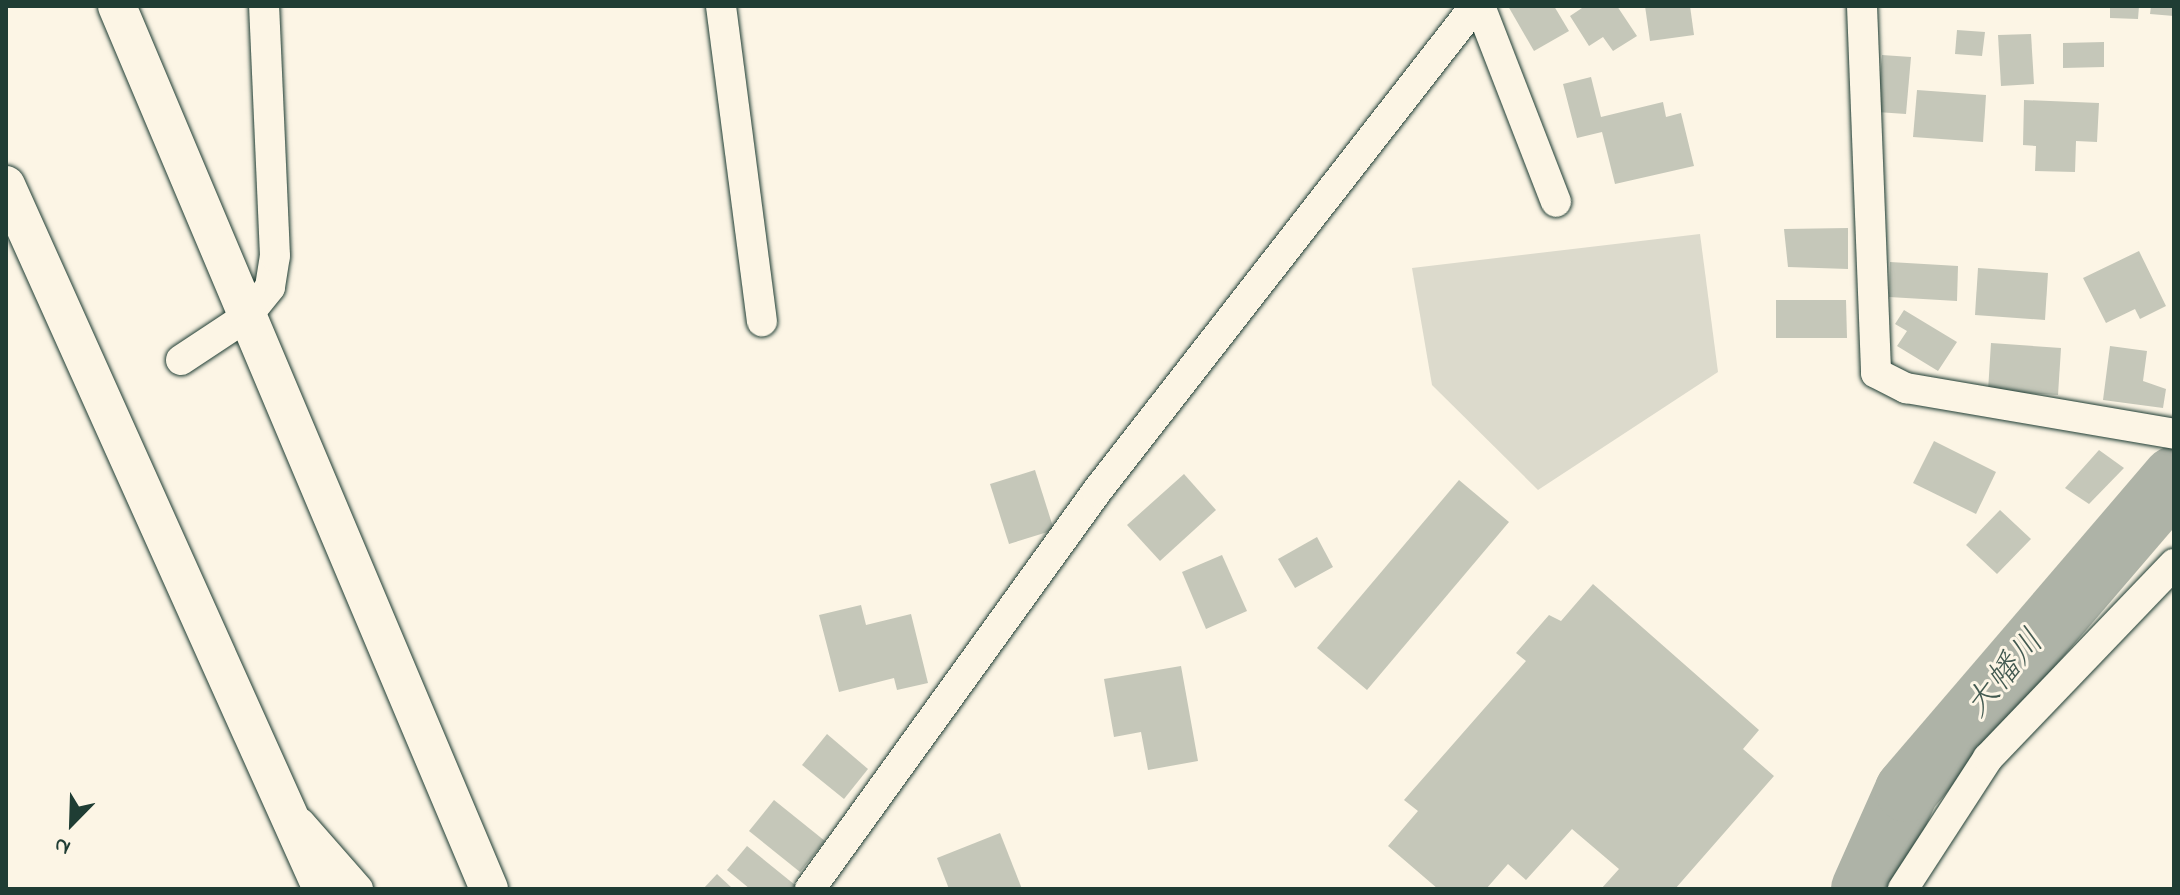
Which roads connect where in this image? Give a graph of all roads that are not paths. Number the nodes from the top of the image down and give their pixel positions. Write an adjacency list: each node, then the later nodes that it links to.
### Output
1 (117, 6): 8 (street)
2 (264, 6): 8 (street)
3 (721, 6): 9 (street)
4 (1477, 6): 7 (street); 17 (street)
5 (1862, 6): 11 (street)
6 (6, 185): 13 (street)
7 (1556, 202)
8 (246, 317): 10 (street); 16 (street)
9 (762, 321)
10 (181, 360)
11 (2174, 434)
12 (2174, 564): 18 (street)
13 (288, 809): 14 (street); 15 (street)
14 (322, 889)
15 (358, 889)
16 (489, 889)
17 (810, 889)
18 (1903, 889)

